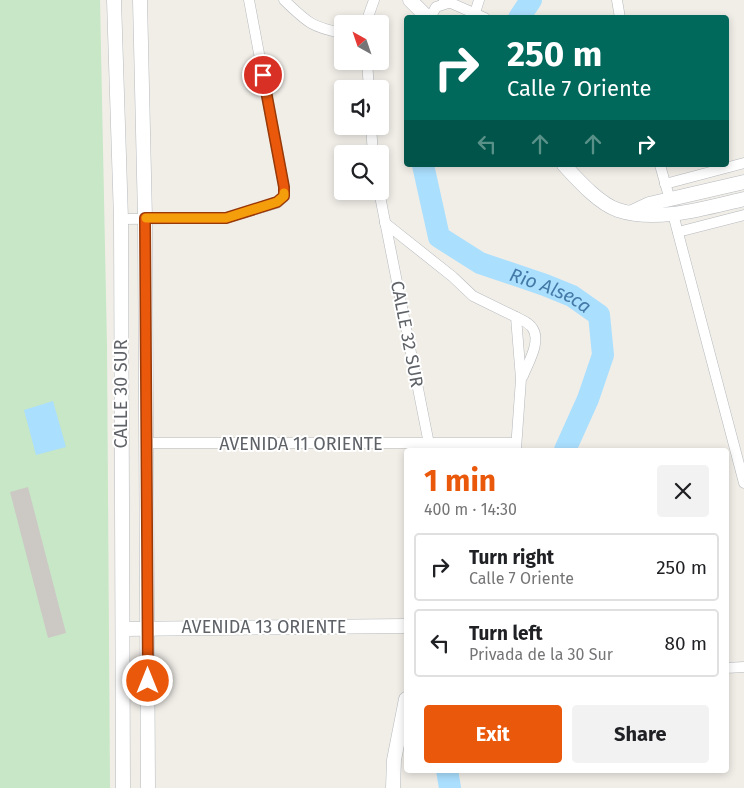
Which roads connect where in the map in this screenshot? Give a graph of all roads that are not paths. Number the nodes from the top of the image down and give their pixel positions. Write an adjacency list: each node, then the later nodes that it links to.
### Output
1 (114, 0): 31 (main road, CALLE 30 SUR)
2 (140, 0): 30 (main road, CALLE 30 SUR)
3 (249, 0): 30 (street)
4 (284, 0): 16 (street)
5 (374, 0): 10 (street)
6 (410, 0): 11 (main road)
7 (479, 0): 14 (street)
8 (616, 0): 15 (street)
9 (446, 1): 12 (street); 13 (street)
10 (369, 15)
11 (425, 15)
12 (430, 15)
13 (478, 15)
14 (480, 15)
15 (619, 15)
16 (334, 31)
17 (744, 163): 20 (street)
18 (566, 167): 27 (main road)
19 (661, 167): 23 (street)
20 (729, 167)
21 (729, 167): 23 (street)
22 (744, 182): 26 (main road)
23 (665, 184): 26 (street)
24 (744, 199): 28 (main road)
25 (381, 200): 32 (street, CALLE 32 SUR)
26 (670, 200): 27 (main road); 28 (main road)
27 (632, 212): 28 (main road)
28 (673, 214): 33 (street)
29 (744, 215): 33 (street)
30 (145, 218): 31 (street); 36 (main road, CALLE 30 SUR)
31 (121, 219): 42 (main road, CALLE 30 SUR)
32 (385, 223): 34 (street); 37 (street, CALLE 32 SUR)
33 (678, 232): 39 (street)
34 (516, 317): 35 (street); 35 (street)
35 (521, 379): 38 (street)
36 (146, 443): 37 (street, AVENIDA 11 ORIENTE); 41 (main road, CALLE 30 SUR)
37 (429, 444): 38 (street, AVENIDA 11 ORIENTE)
38 (516, 447)
39 (744, 483)
40 (404, 626): 41 (main road, AVENIDA 13 ORIENTE)
41 (147, 628): 42 (main road, AVENIDA 13 ORIENTE); 47 (main road, CALLE 30 SUR)
42 (123, 629): 46 (main road, CALLE 30 SUR)
43 (744, 667): 44 (street)
44 (729, 668)
45 (404, 709): 48 (main road)
46 (123, 788)
47 (148, 788)
48 (393, 788)

